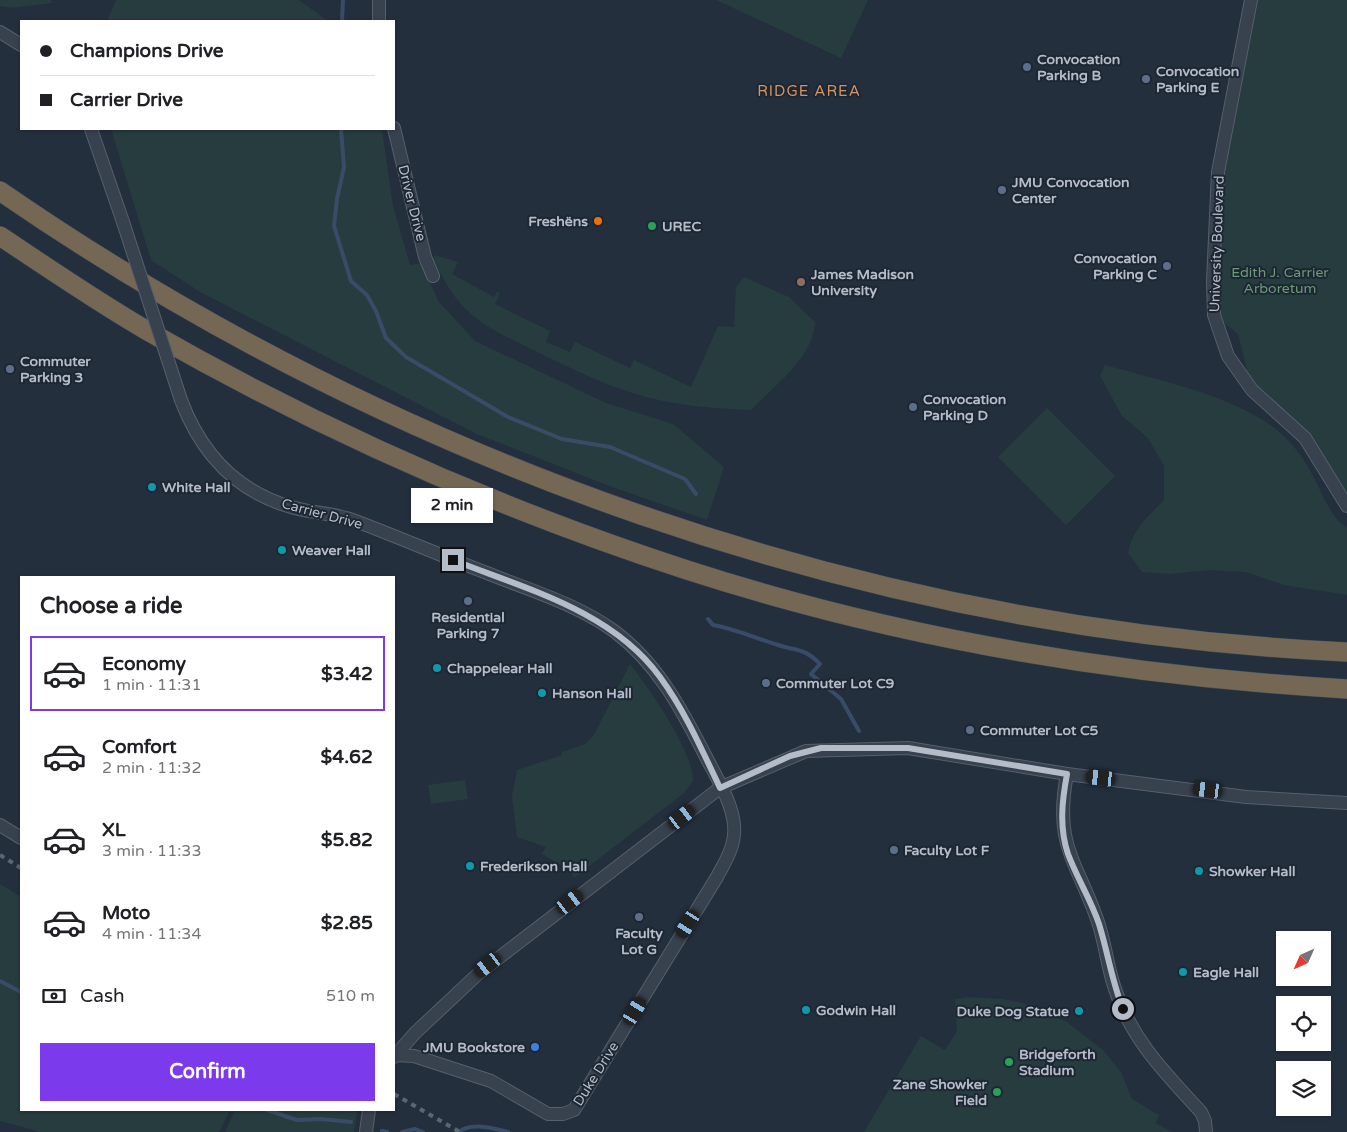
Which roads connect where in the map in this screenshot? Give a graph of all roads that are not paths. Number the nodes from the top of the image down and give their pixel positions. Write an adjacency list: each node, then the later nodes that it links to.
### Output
1 (379, 0): 3 (street)
2 (1251, 0): 11 (street, University Boulevard)
3 (379, 20)
4 (0, 32): 5 (street)
5 (20, 44)
6 (91, 130): 15 (street, Carrier Drive, bridge)
7 (394, 130): 10 (street, Driver Drive)
8 (0, 191): 12 (highway)
9 (0, 236): 13 (highway)
10 (433, 276)
11 (1347, 506)
12 (1347, 652)
13 (1347, 689)
14 (1067, 774): 15 (street); 16 (street); 23 (street)
15 (720, 788): 19 (street); 20 (street, Duke Drive)
16 (1347, 803)
17 (0, 825): 18 (street)
18 (20, 837)
19 (395, 1055)
20 (395, 1056)
21 (369, 1111): 22 (street)
22 (366, 1132)
23 (1206, 1132)

